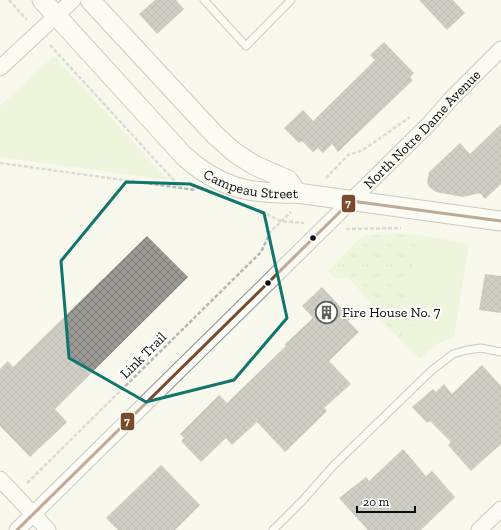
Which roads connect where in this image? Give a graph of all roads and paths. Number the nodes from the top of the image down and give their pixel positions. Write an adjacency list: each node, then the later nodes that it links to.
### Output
1 (9, 0): 8 (path)
2 (42, 0): 7 (street, Campeau Street)
3 (73, 0): 7 (street)
4 (90, 0): 18 (street, Campeau Street)
5 (204, 0): 6 (lane)
6 (292, 0)
7 (56, 16): 11 (street); 18 (street, Campeau Street)
8 (30, 24)
9 (46, 41): 15 (path)
10 (501, 48): 17 (street, North Notre Dame Avenue)
11 (0, 68)
12 (412, 115): 14 (path)
13 (0, 162): 15 (path)
14 (321, 183)
15 (180, 187): 16 (path)
16 (198, 190)
17 (351, 201): 18 (street); 21 (street); 29 (street, North Notre Dame Avenue)
18 (295, 202): 20 (path, Link Trail)
19 (257, 210): 20 (path)
20 (281, 221): 22 (path); 27 (path, Link Trail)
21 (501, 221)
22 (299, 223)
23 (340, 228): 24 (path)
24 (408, 228)
25 (501, 352): 32 (lane)
26 (0, 479): 27 (street)
27 (15, 495): 29 (street)
28 (501, 509): 33 (street)
29 (34, 515): 30 (street, North Notre Dame Avenue); 31 (street)
30 (18, 530)
31 (48, 530)
32 (273, 530)
33 (479, 530)

